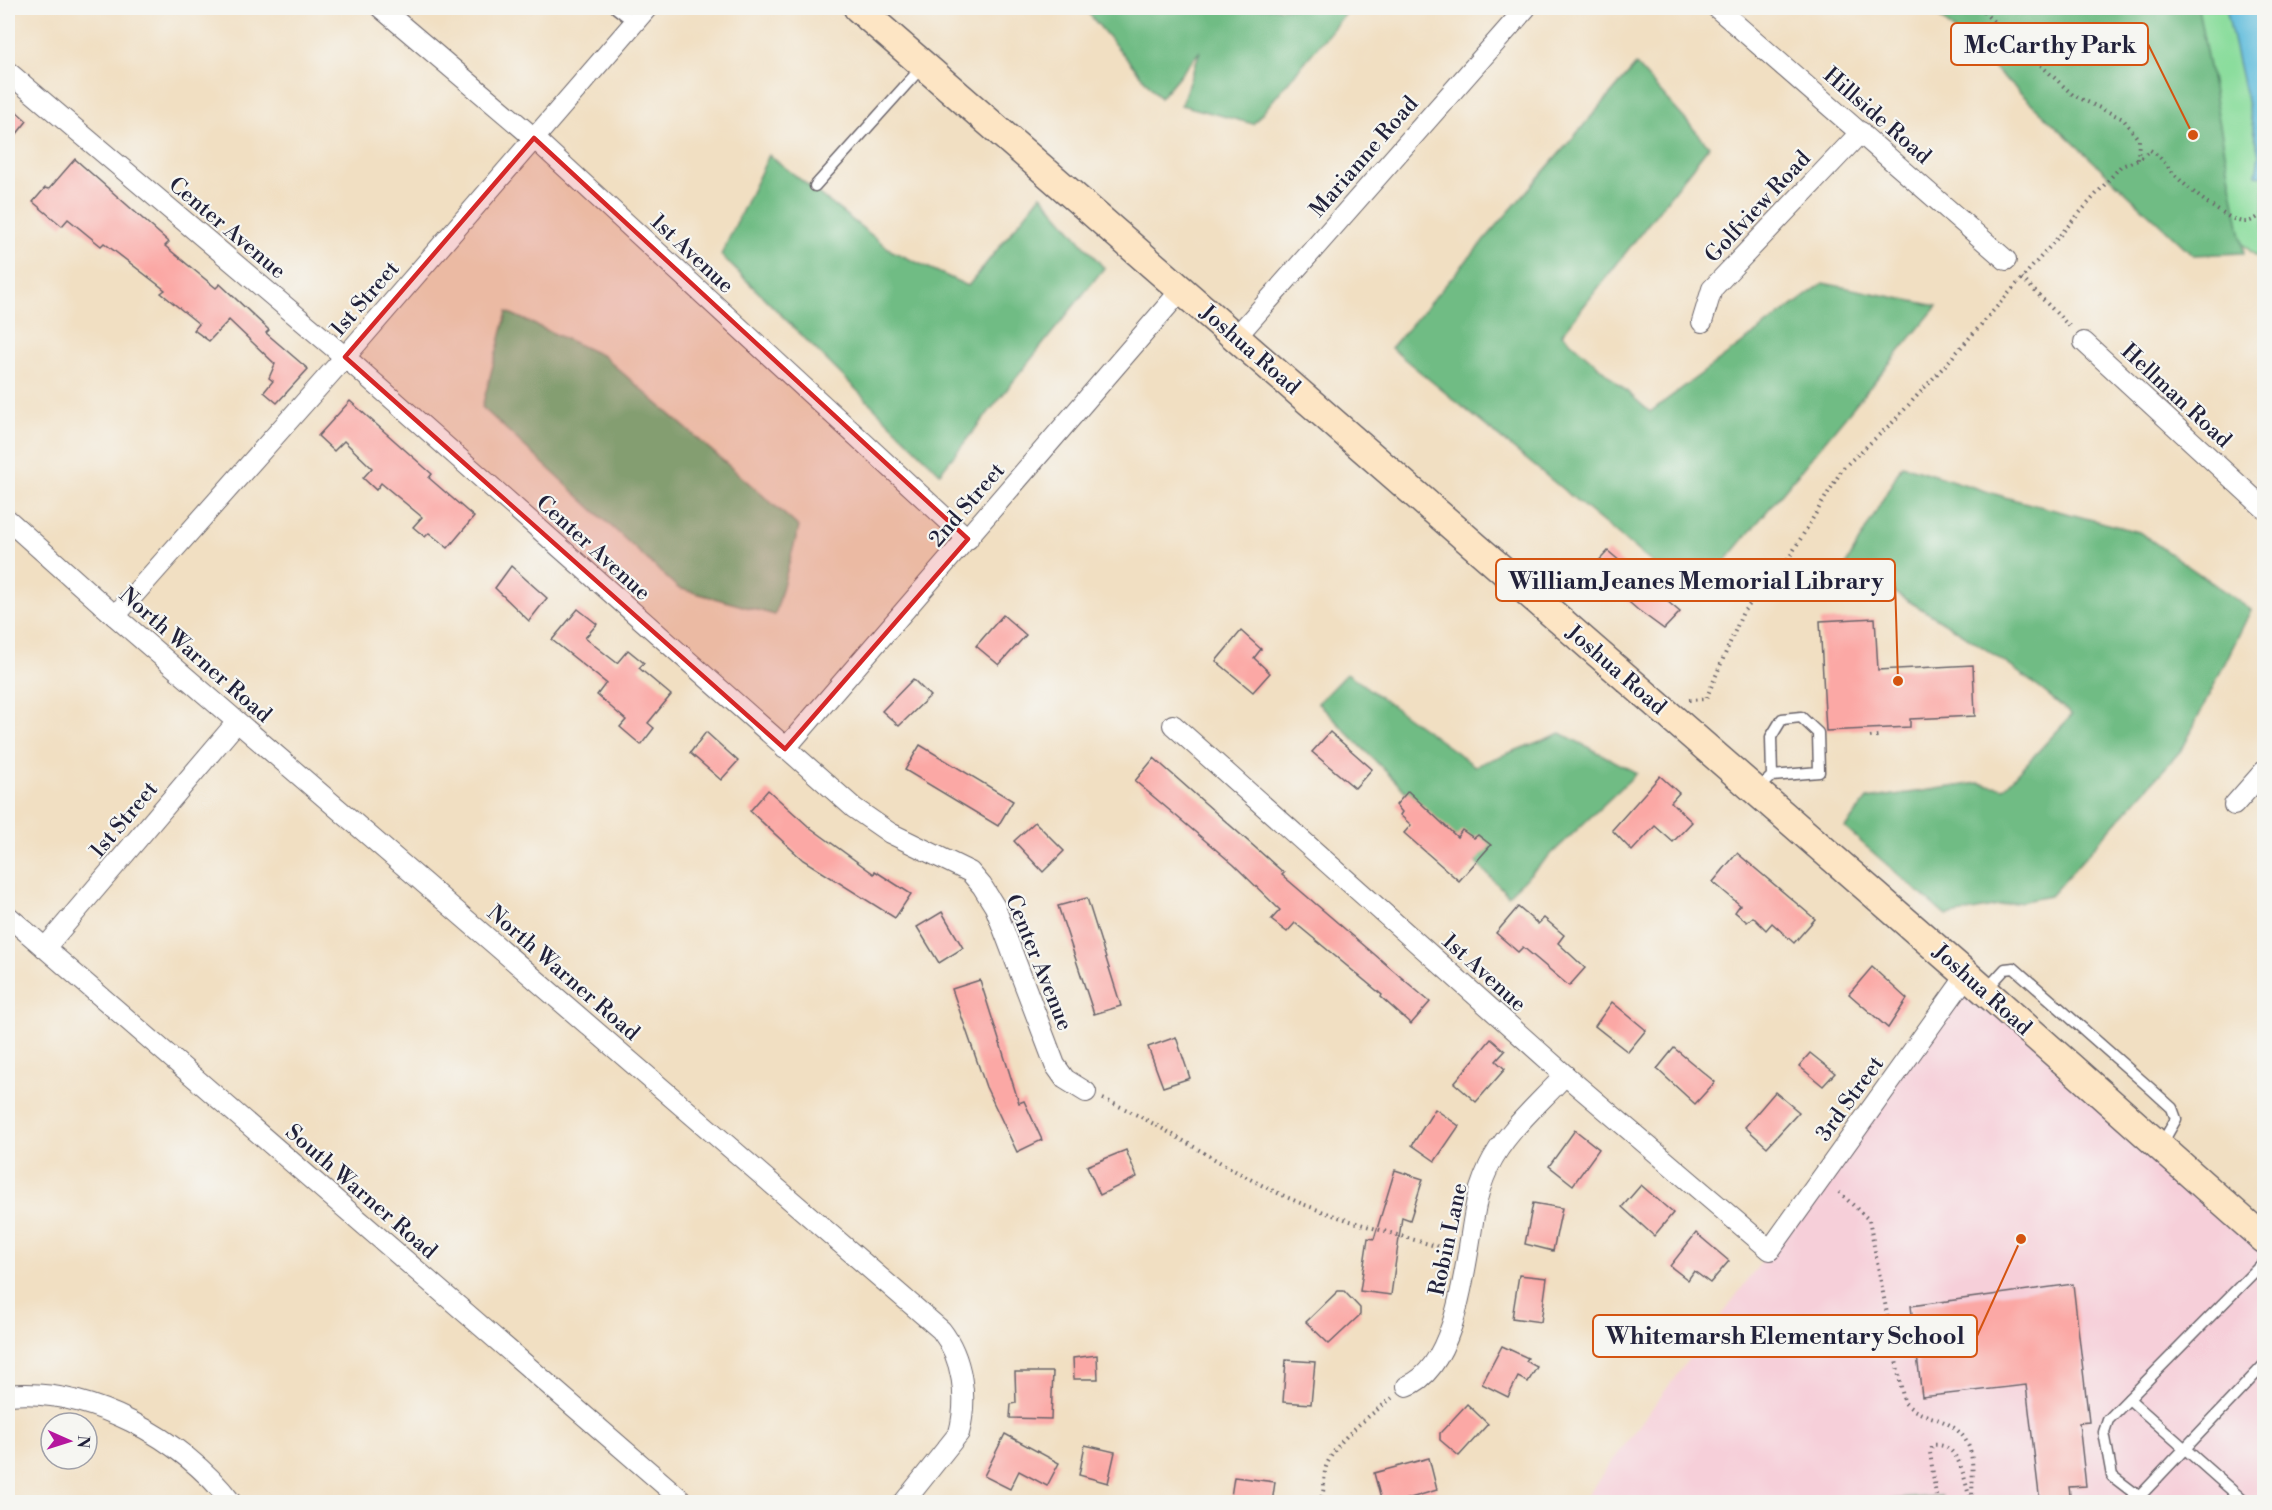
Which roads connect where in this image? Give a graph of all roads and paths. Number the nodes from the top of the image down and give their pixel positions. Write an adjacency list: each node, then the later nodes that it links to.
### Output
1 (381, 8): 12 (street, 1st Avenue)
2 (616, 8): 8 (lane)
3 (647, 8): 8 (street, 1st Street)
4 (858, 8): 9 (main road, Joshua Road)
5 (1526, 8): 20 (street, Marianne Road)
6 (1717, 8): 11 (street, Hillside Road)
7 (1979, 8): 13 (path)
8 (634, 22): 12 (street, 1st Street)
9 (924, 65): 14 (lane); 18 (main road, Joshua Road)
10 (8, 72): 22 (street, Center Avenue)
11 (1861, 132): 16 (street, Hillside Road); 19 (street, Golfview Road)
12 (534, 138): 22 (street, 1st Street); 25 (street, 1st Avenue)
13 (2138, 160): 15 (path); 17 (path)
14 (814, 186)
15 (2265, 212)
16 (2006, 260): 17 (path)
17 (2022, 278): 21 (path); 27 (path)
18 (1183, 288): 20 (main road, Joshua Road); 25 (street, 2nd Street)
19 (1702, 322)
20 (1237, 336): 34 (main road, Joshua Road)
21 (2084, 342): 23 (street, Hellman Road)
22 (345, 357): 26 (street, 1st Street); 32 (street, Center Avenue)
23 (2265, 508)
24 (8, 520): 26 (street, North Warner Road)
25 (968, 539): 32 (street, 2nd Street)
26 (115, 616): 28 (street, North Warner Road)
27 (1686, 701)
28 (237, 722): 37 (street, 1st Street); 55 (street, North Warner Road)
29 (1173, 724): 39 (street, 1st Avenue)
30 (1878, 736): 31 (path)
31 (1869, 737)
32 (785, 749): 40 (street, Center Avenue)
33 (2265, 771): 35 (street)
34 (1764, 783): 34 (lane); 38 (main road, Joshua Road)
35 (2234, 805)
36 (8, 916): 37 (street, South Warner Road)
37 (45, 948): 54 (street, South Warner Road)
38 (1976, 983): 42 (main road, Joshua Road); 43 (street, 3rd Street)
39 (1565, 1075): 43 (street, 1st Avenue); 44 (street, Robin Lane)
40 (1086, 1092): 44 (path)
41 (1839, 1192): 51 (path)
42 (2265, 1239)
43 (1770, 1250)
44 (1467, 1255): 47 (street, Robin Lane)
45 (2265, 1262): 49 (lane)
46 (2265, 1365): 50 (lane)
47 (1407, 1386): 56 (path)
48 (8, 1395): 53 (street)
49 (2128, 1399): 50 (lane); 52 (lane)
50 (2184, 1450): 52 (lane); 57 (lane)
51 (1936, 1496)
52 (2143, 1500)
53 (231, 1503)
54 (684, 1503)
55 (904, 1503)
56 (1318, 1503)
57 (2245, 1503)

